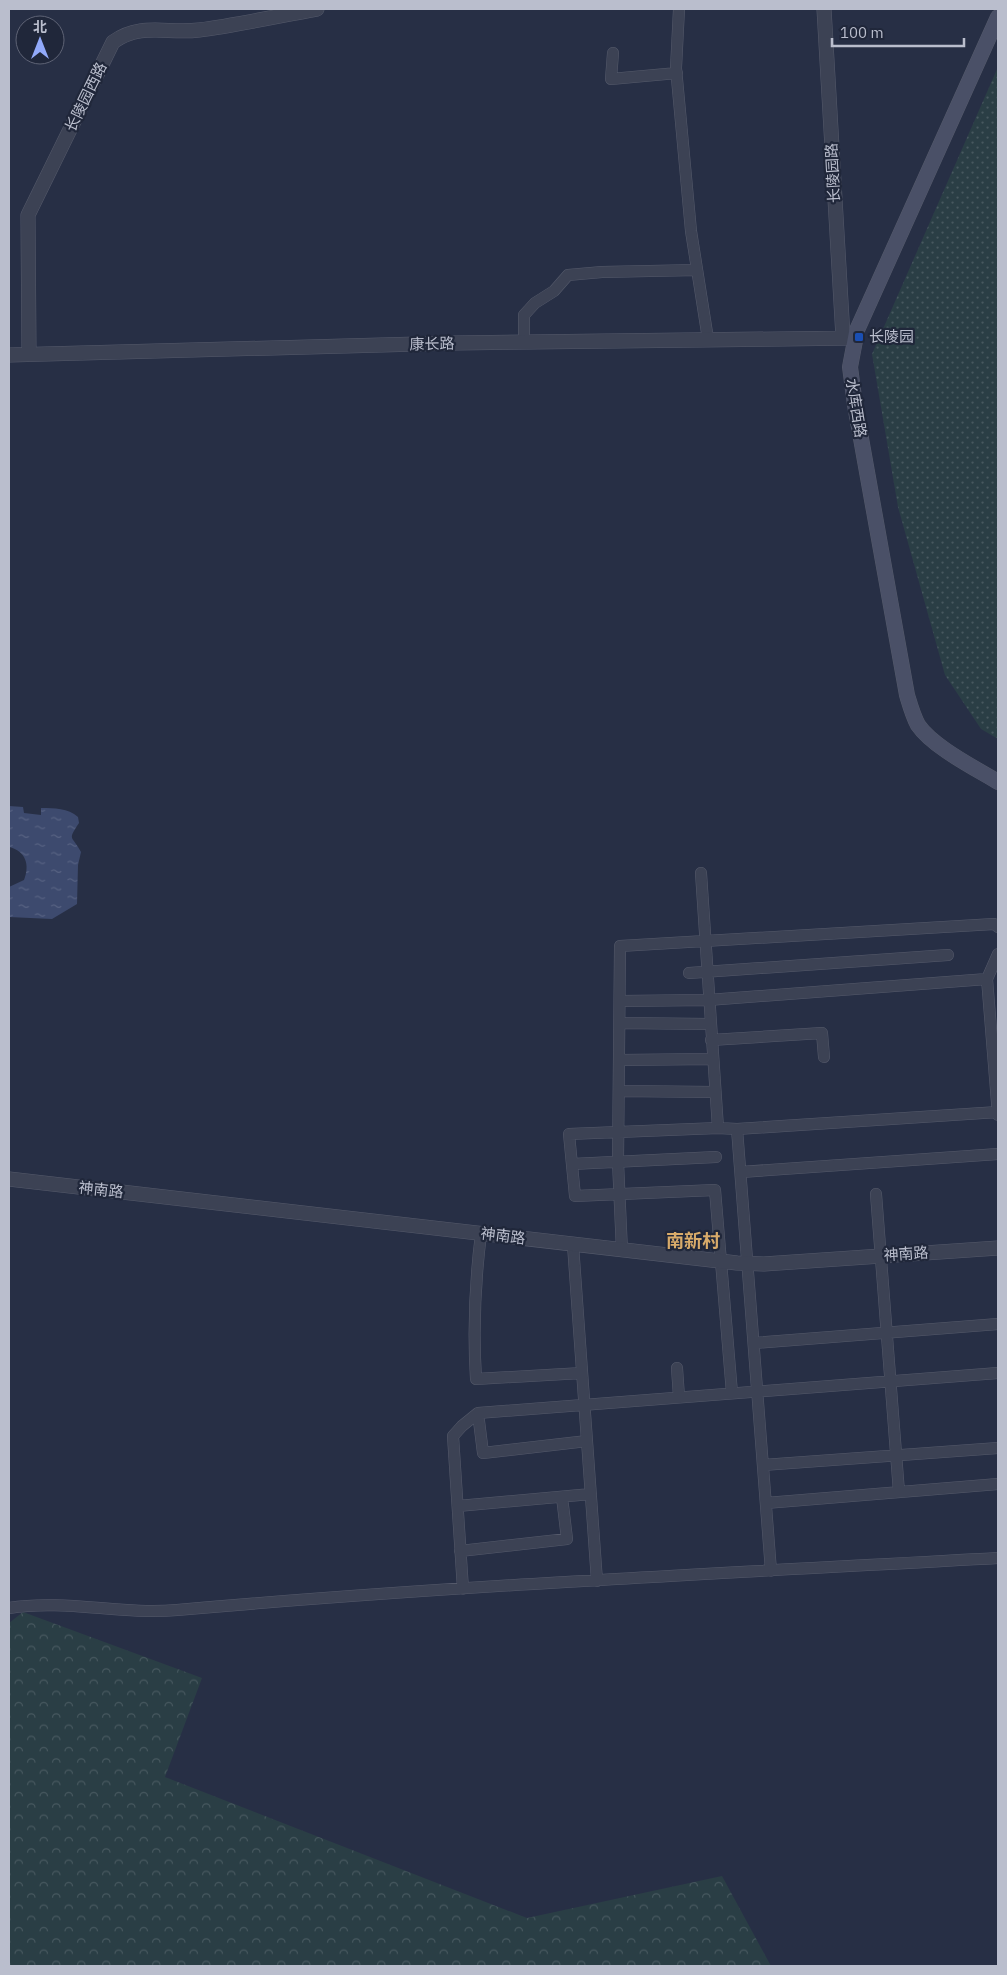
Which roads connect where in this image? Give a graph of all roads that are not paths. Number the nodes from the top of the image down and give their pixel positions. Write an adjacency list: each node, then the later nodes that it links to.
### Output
1 (317, 9): 11 (street, 长陵园西路)
2 (679, 9): 6 (street)
3 (824, 9): 8 (street, 长陵园路)
4 (998, 18): 8 (main road, 水库西路)
5 (613, 53): 6 (street)
6 (677, 73): 7 (street)
7 (697, 270): 9 (street); 10 (street)
8 (849, 337): 9 (street, 康长路); 13 (main road, 水库西路)
9 (708, 339): 10 (street, 康长路)
10 (524, 342): 11 (street, 康长路)
11 (29, 354): 12 (street, 康长路)
12 (9, 355)
13 (998, 782)
14 (701, 873): 16 (street)
15 (998, 927): 16 (street)
16 (705, 941): 19 (street); 22 (street)
17 (998, 954): 21 (street)
18 (948, 955): 19 (street)
19 (706, 971): 20 (street); 23 (street)
20 (689, 972)
21 (988, 979): 23 (street); 32 (street)
22 (620, 1000): 23 (street); 24 (street)
23 (708, 1000): 25 (street)
24 (620, 1023): 25 (street); 29 (street)
25 (710, 1024): 26 (street)
26 (711, 1040): 27 (street); 28 (street)
27 (824, 1057)
28 (712, 1059): 29 (street); 31 (street)
29 (620, 1060): 30 (street)
30 (619, 1091): 31 (street); 35 (street)
31 (715, 1092): 33 (street)
32 (998, 1114): 34 (street)
33 (718, 1128): 34 (street); 35 (street)
34 (737, 1129): 40 (street)
35 (618, 1131): 38 (street); 39 (street)
36 (998, 1154): 40 (street)
37 (716, 1157): 38 (street)
38 (618, 1162): 39 (street); 42 (street)
39 (572, 1164): 42 (street)
40 (741, 1172): 50 (street)
41 (9, 1179): 44 (street, 神南路)
42 (618, 1194): 47 (street); 49 (street)
43 (876, 1194): 48 (street)
44 (481, 1234): 45 (street, 神南路); 55 (street)
45 (573, 1245): 47 (street, 神南路); 55 (street)
46 (998, 1248): 48 (street, 神南路)
47 (622, 1251): 49 (street, 神南路)
48 (881, 1256): 50 (street, 神南路); 52 (street)
49 (722, 1262): 50 (street, 神南路); 59 (street)
50 (748, 1264): 53 (street)
51 (998, 1324): 52 (street)
52 (887, 1333): 53 (street); 57 (street)
53 (754, 1343): 58 (street)
54 (677, 1368): 60 (street)
55 (582, 1373): 61 (street)
56 (998, 1373): 57 (street)
57 (890, 1381): 58 (street); 65 (street)
58 (757, 1391): 59 (street); 66 (street)
59 (732, 1393): 60 (street)
60 (679, 1397): 61 (street)
61 (585, 1405): 62 (street); 63 (street)
62 (478, 1413): 63 (street); 72 (street)
63 (587, 1441): 69 (street)
64 (998, 1448): 65 (street)
65 (896, 1456): 66 (street); 68 (street)
66 (763, 1465): 71 (street)
67 (998, 1484): 68 (street)
68 (899, 1492): 71 (street)
69 (591, 1494): 70 (street); 76 (street)
70 (562, 1497): 72 (street); 73 (street)
71 (766, 1503): 75 (street)
72 (458, 1506): 73 (street)
73 (460, 1551): 77 (street)
74 (998, 1558): 75 (street)
75 (771, 1571): 76 (street)
76 (597, 1581): 77 (street)
77 (463, 1590): 78 (street)
78 (9, 1608)

